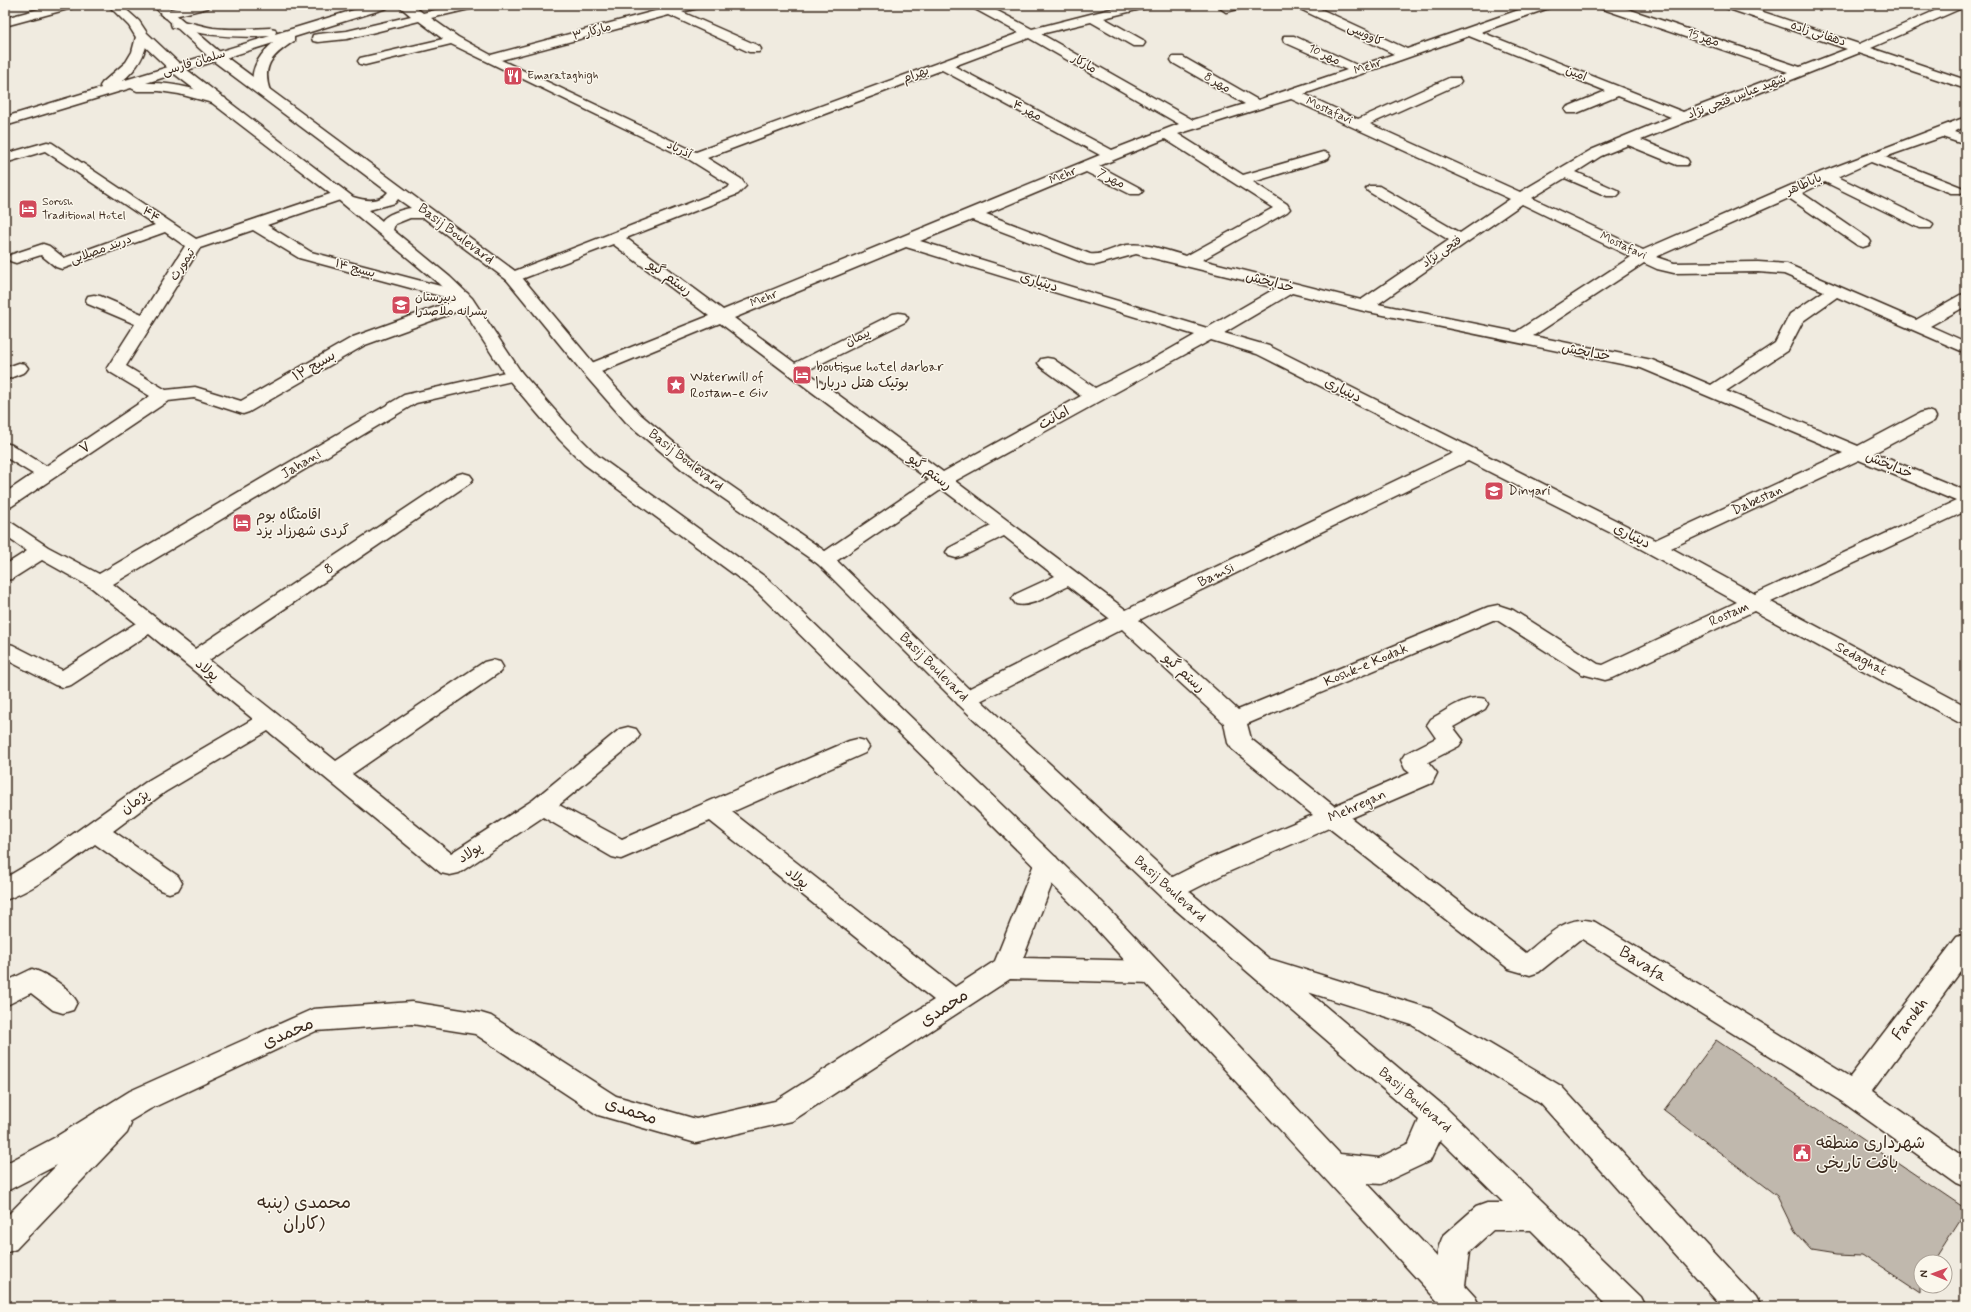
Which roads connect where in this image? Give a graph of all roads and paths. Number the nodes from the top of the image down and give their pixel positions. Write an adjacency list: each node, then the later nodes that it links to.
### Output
1 (33, 5): 17 (street)
2 (68, 5): 17 (street)
3 (114, 5): 26 (street)
4 (204, 5): 16 (street)
5 (383, 5): 23 (street, سلمان فارسی)
6 (404, 5): 19 (street, آذرباد)
7 (470, 5): 19 (street)
8 (694, 5): 18 (street, مارکار ۳)
9 (977, 5): 25 (street, مارکار)
10 (1142, 5): 20 (street, بهرام)
11 (1302, 5): 33 (street, کاووسی)
12 (1545, 5): 24 (street, Mehr)
13 (1604, 5): 41 (street, مهر 15)
14 (1730, 5): 31 (street, دهقانی زاده)
15 (1958, 6): 31 (street, شهید عباس فتحی نژاد)
16 (162, 9): 22 (street, Basij Boulevard)
17 (45, 11): 21 (street)
18 (670, 12): 32 (street); 35 (street, مارکار ۳)
19 (420, 16): 27 (street); 29 (street, آذرباد)
20 (1092, 17): 25 (street, بهرام); 30 (street)
21 (5, 22)
22 (177, 24): 23 (street); 34 (street, Basij Boulevard)
23 (301, 30): 34 (street, سلمان فارسی); 44 (street)
24 (1468, 31): 33 (street, Mehr); 45 (street, امین)
25 (1030, 33): 38 (street, بهرام); 55 (street, مارکار)
26 (142, 36): 39 (street); 46 (street)
27 (318, 38)
28 (1289, 39): 40 (street, مهر 10)
29 (454, 40): 35 (street, آذرباد); 37 (street)
30 (1138, 42)
31 (1861, 48): 41 (street, شهید عباس فتحی نژاد); 43 (street, دهقانی زاده)
32 (754, 49)
33 (1406, 54): 40 (street, Mehr)
34 (217, 57): 39 (street, سلمان فارسی); 44 (street, Basij Boulevard)
35 (489, 59): 63 (street, آذرباد)
36 (1178, 60): 49 (street, مهر 8)
37 (365, 61)
38 (943, 65): 60 (street, مهر ۴); 63 (street, بهرام)
39 (176, 68): 46 (street, سلمان فارسی); 48 (street)
40 (1359, 71): 47 (street, Mehr)
41 (1802, 72): 51 (street, شهید عباس فتحی نژاد)
42 (1454, 81): 54 (street)
43 (1966, 85)
44 (263, 91): 71 (street, Basij Boulevard)
45 (1618, 91): 50 (street); 51 (street, امین)
46 (96, 93): 48 (street); 52 (street, سلمان فارسی)
47 (1292, 94): 49 (street, Mehr); 54 (street, Mostafavi)
48 (220, 101): 76 (street)
49 (1257, 105): 55 (street, Mehr)
50 (1572, 110)
51 (1683, 117): 58 (street, شهید عباس فتحی نژاد)
52 (5, 121)
53 (1966, 121): 56 (street, باباطاهر)
54 (1358, 124): 77 (street, Mostafavi)
55 (1191, 125): 57 (street, Mehr)
56 (1942, 132): 59 (street); 62 (street, باباطاهر)
57 (1166, 133): 60 (street, Mehr); 69 (street)
58 (1629, 140): 65 (street); 67 (street, شهید عباس فتحی نژاد)
59 (1966, 141)
60 (1112, 156): 66 (street, Mehr)
61 (1323, 156): 69 (street)
62 (1871, 157): 68 (street, باباطاهر); 72 (street)
63 (694, 158): 84 (street, آذرباد)
64 (5, 159): 82 (street, ۴۴)
65 (1682, 162)
66 (1087, 166): 73 (street, مهر 7); 79 (street, Mehr)
67 (1564, 172): 75 (street); 77 (street, شهید عباس فتحی نژاد)
68 (1824, 176): 74 (street, باباطاهر); 81 (street)
69 (1240, 181): 91 (street)
70 (1374, 189): 85 (street)
71 (397, 190): 76 (street); 78 (street, Basij Boulevard)
72 (1956, 190)
73 (1135, 191)
74 (1789, 191): 87 (street); 89 (street, باباطاهر)
75 (1612, 193)
76 (345, 198): 80 (street, تیمورث); 83 (street)
77 (1521, 198): 85 (street, فتحی نژاد); 89 (street, Mostafavi)
78 (429, 214): 83 (street); 92 (street, Basij Boulevard)
79 (972, 214): 86 (street, Mehr); 91 (street, خدابخش)
80 (255, 224): 88 (street, تیمورث); 95 (street, بسیج ۱۴)
81 (1925, 225)
82 (168, 226): 88 (street, ۴۴); 90 (street, دربند مصلایی)
83 (384, 231): 95 (street)
84 (614, 237): 92 (street, آذرباد); 99 (street, رستم گیو)
85 (1460, 240): 98 (street, فتحی نژاد)
86 (905, 242): 99 (street, Mehr); 103 (street, دینیاری)
87 (1863, 242)
88 (194, 245): 101 (street, تیمورث)
89 (1644, 256): 94 (street, Mostafavi); 104 (street, باباطاهر)
90 (16, 258)
91 (1188, 261): 93 (street, خدابخش)
92 (513, 277): 107 (street, Basij Boulevard)
93 (1290, 288): 98 (street, خدابخش); 103 (street, امانت)
94 (1835, 291): 102 (street, Mostafavi); 110 (street)
95 (464, 299): 109 (street); 111 (street, بسیج ۱۲)
96 (1966, 299): 102 (street)
97 (94, 300): 101 (street)
98 (1364, 306): 104 (street, خدابخش)
99 (722, 316): 107 (street, Mehr); 108 (street, رستم گیو)
100 (899, 318): 108 (street, پیمان)
101 (146, 322): 111 (street, تیمورث)
102 (1917, 326): 105 (street, Mostafavi)
103 (1210, 333): 112 (street, امانت); 115 (street, دینیاری)
104 (1518, 338): 110 (street, خدابخش)
105 (1966, 348)
106 (1047, 363): 112 (street)
107 (590, 370): 128 (street, Basij Boulevard)
108 (795, 370): 119 (street, رستم گیو)
109 (514, 375): 131 (street, Jahani); 152 (street)
110 (1713, 392): 116 (street, خدابخش)
111 (163, 396): 117 (street, ۷)
112 (1094, 396): 119 (street, امانت)
113 (1927, 417): 116 (street, Dabestan)
114 (5, 449): 117 (street)
115 (1468, 453): 125 (street, دینیاری); 135 (street, Bamsi)
116 (1859, 453): 120 (street, خدابخش); 125 (street, Dabestan)
117 (46, 474): 121 (street, ۷)
118 (463, 479): 138 (street, 8)
119 (940, 481): 124 (street, رستم گیو); 128 (street, امانت)
120 (1966, 498)
121 (5, 502)
122 (1966, 504): 133 (street, Rostam)
123 (5, 527): 126 (street, پولاد)
124 (1005, 527): 127 (street); 130 (street, رستم گیو)
125 (1655, 548): 133 (street, دینیاری)
126 (41, 551): 129 (street); 131 (street, پولاد)
127 (956, 552)
128 (825, 560): 140 (street, Basij Boulevard)
129 (5, 574)
130 (1069, 577): 132 (street); 135 (street, رستم گیو)
131 (99, 583): 136 (street, پولاد)
132 (1023, 599)
133 (1755, 602): 134 (street, Rostam); 142 (street, Sedaghat)
134 (1498, 612): 144 (street, Koshk-e Kodak)
135 (1124, 619): 140 (street, Bamsi); 144 (street, رستم گیو)
136 (150, 624): 137 (street); 138 (street, پولاد)
137 (7, 654)
138 (194, 660): 143 (street, پولاد)
139 (492, 667): 147 (street)
140 (966, 699): 155 (street, Basij Boulevard)
141 (1478, 704): 150 (street, Mehregan)
142 (1966, 716)
143 (269, 720): 147 (street, پولاد); 151 (street, پژمان)
144 (1235, 720): 150 (street)
145 (628, 735): 148 (street)
146 (857, 747): 149 (street)
147 (336, 774): 148 (street, پولاد)
148 (542, 806): 149 (street)
149 (712, 810): 161 (street, پولاد)
150 (1332, 817): 155 (street, Mehregan); 163 (street, Bavafa)
151 (95, 831): 153 (street); 154 (street, پژمان)
152 (1047, 864): 158 (street); 159 (street)
153 (169, 883)
154 (6, 888)
155 (1170, 890): 157 (street, Basij Boulevard)
156 (1966, 944): 163 (street, Farokh)
157 (1259, 966): 165 (street, Basij Boulevard); 173 (street)
158 (1006, 968): 159 (street); 161 (street, محمدی)
159 (1152, 972): 166 (street)
160 (5, 995): 162 (street)
161 (954, 1001): 164 (street, محمدی)
162 (63, 1002)
163 (1854, 1094): 167 (street, Bavafa)
164 (140, 1100): 168 (street); 170 (street)
165 (1435, 1116): 166 (street); 169 (street, Basij Boulevard)
166 (1332, 1166): 171 (street)
167 (1966, 1174)
168 (5, 1179)
169 (1538, 1216): 171 (street); 172 (street, Basij Boulevard)
170 (5, 1239)
171 (1457, 1299)
172 (1630, 1307)
173 (1744, 1307)

